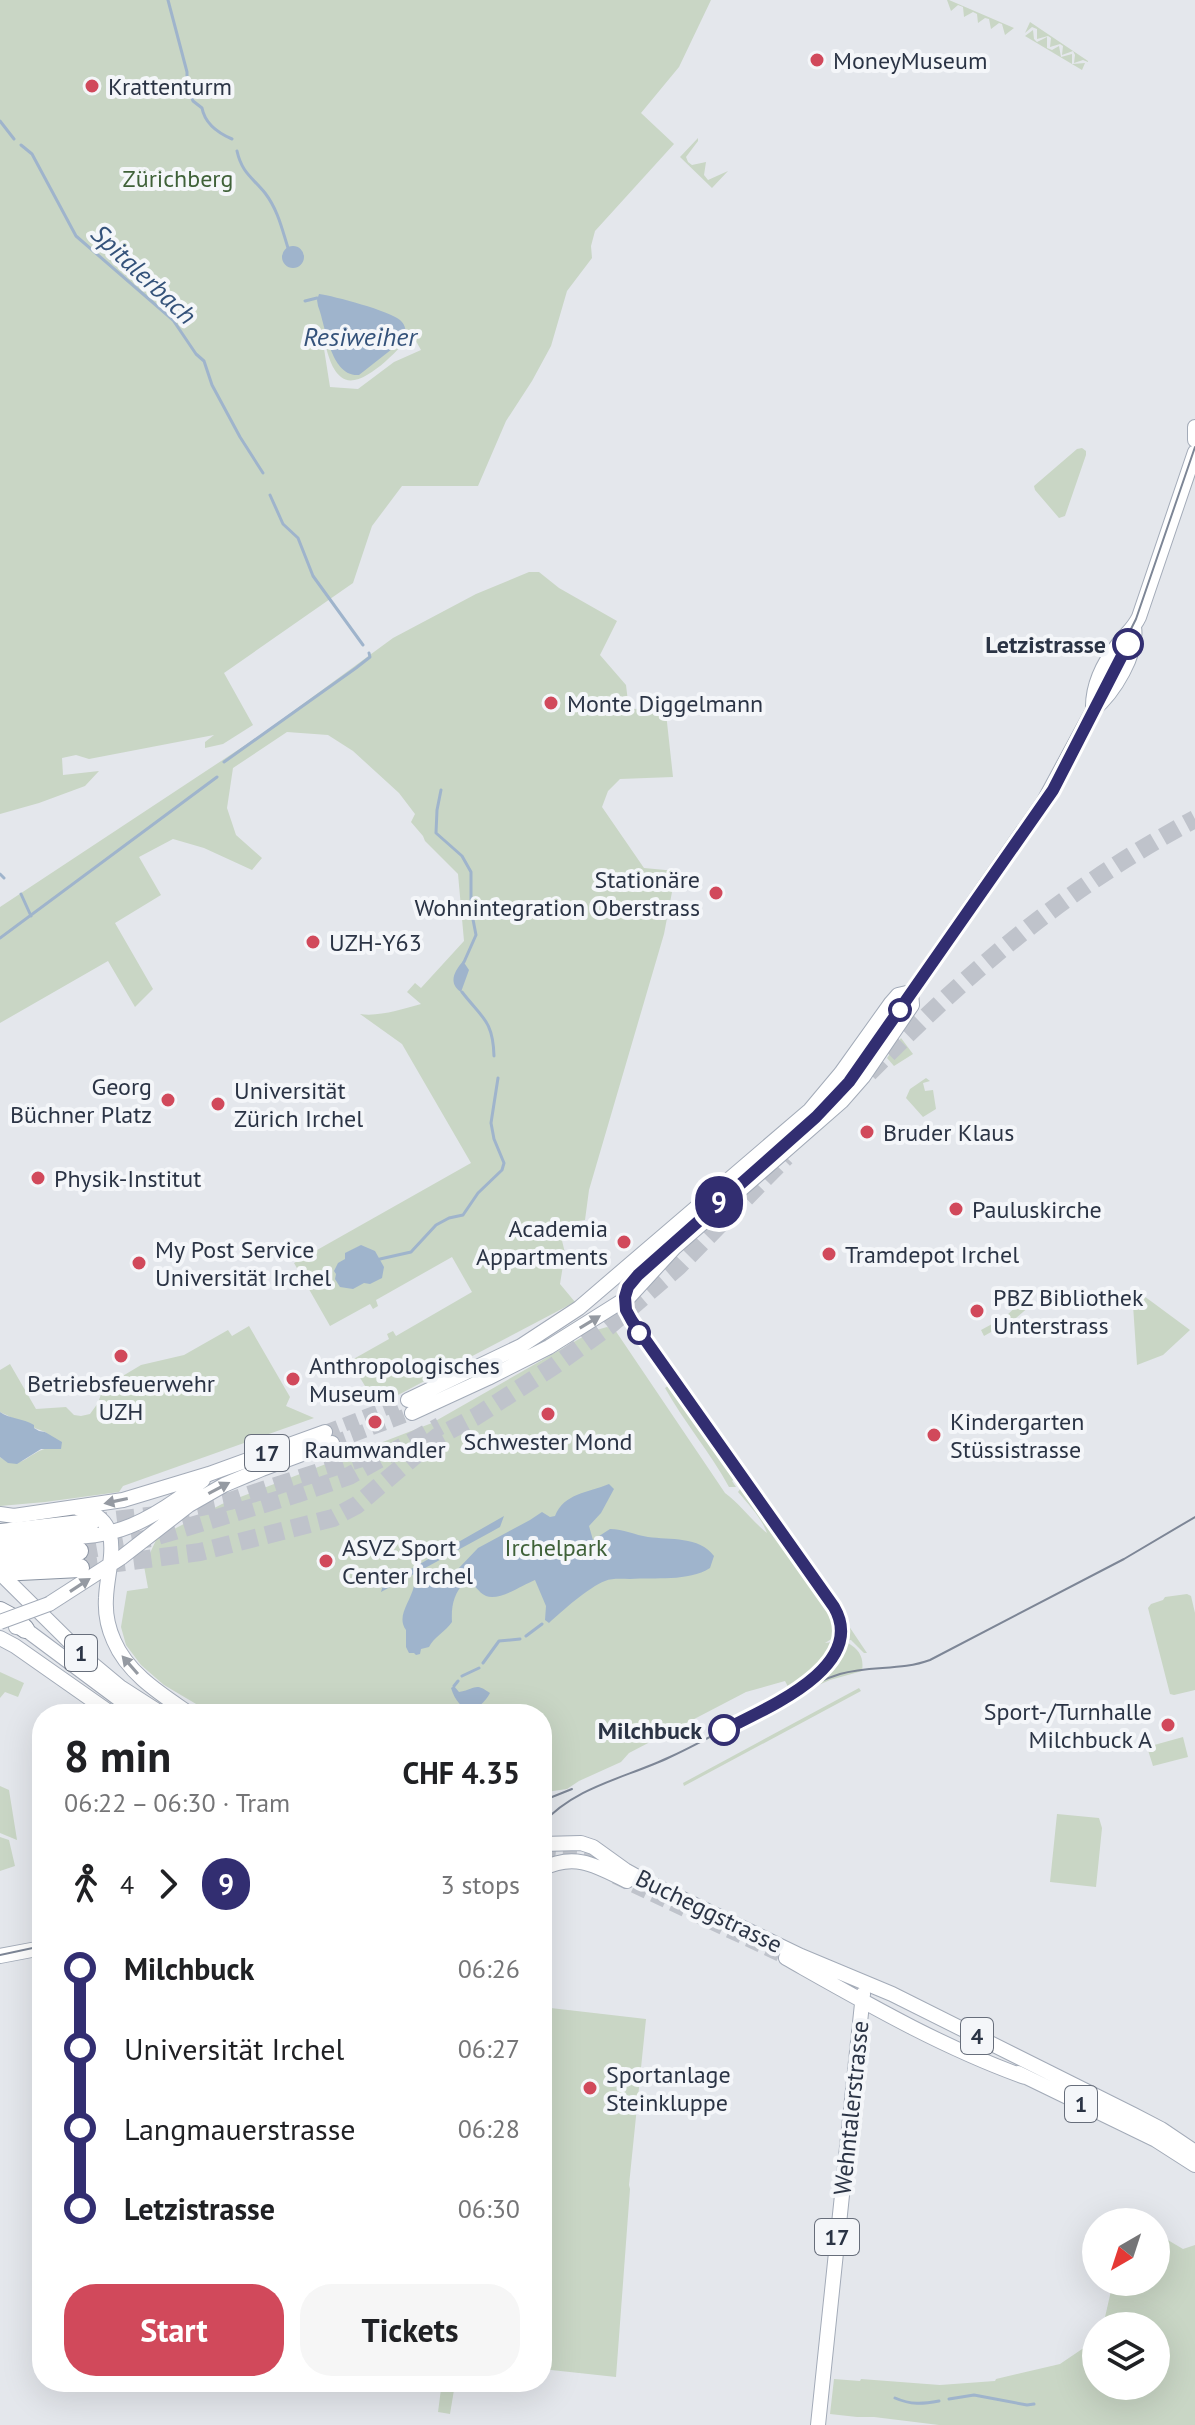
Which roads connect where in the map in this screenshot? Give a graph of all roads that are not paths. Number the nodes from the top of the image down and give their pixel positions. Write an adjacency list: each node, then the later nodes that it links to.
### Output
1 (1195, 427): 2 (main road)
2 (1195, 440)
3 (1195, 452): 4 (main road)
4 (911, 992): 4 (main road, one-way to 4)
5 (209, 1474): 6 (main road, one-way to 6); 8 (main road, 17); 12 (main road, 17, one-way to 5)
6 (75, 1508): 7 (main road); 8 (main road)
7 (0, 1514)
8 (101, 1530): 9 (highway); 10 (main road, 17); 12 (main road)
9 (0, 1533)
10 (0, 1544)
11 (0, 1557): 13 (highway)
12 (110, 1565): 15 (main road, one-way to 12, bridge); 21 (main road, one-way to 12)
13 (2, 1576): 20 (main road, 1)
14 (0, 1611): 16 (highway)
15 (0, 1621): 16 (main road, 1)
16 (25, 1629): 19 (main road, 1)
17 (0, 1638): 18 (main road)
18 (98, 1704)
19 (126, 1704)
20 (147, 1704)
21 (176, 1704)
22 (552, 1845): 26 (main road, Bucheggstrasse / 4)
23 (552, 1864): 27 (main road, Bucheggstrasse / 4)
24 (32, 1950): 25 (main road)
25 (0, 1956)
26 (864, 1981): 27 (main road, Wehntalerstrasse); 29 (main road, 4)
27 (862, 2002): 28 (main road, 4); 31 (main road, Wehntalerstrasse / 17)
28 (1025, 2077): 29 (main road, 1); 30 (main road, 1)
29 (1195, 2154)
30 (1195, 2165)
31 (818, 2425)

